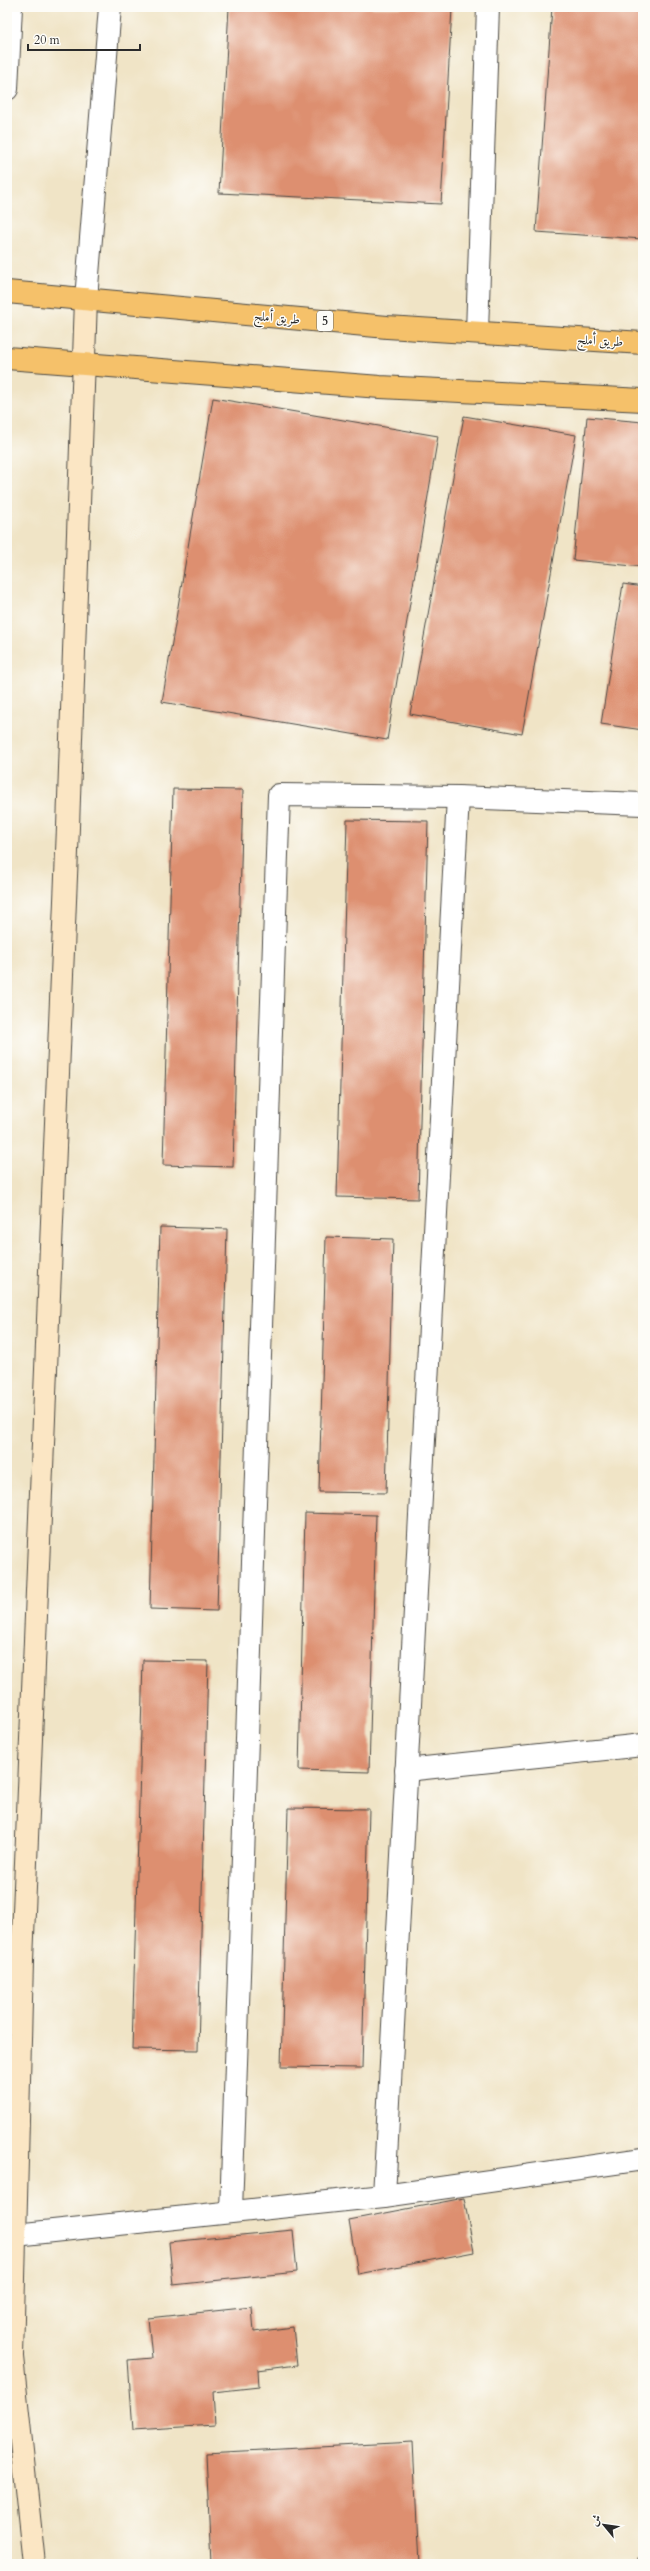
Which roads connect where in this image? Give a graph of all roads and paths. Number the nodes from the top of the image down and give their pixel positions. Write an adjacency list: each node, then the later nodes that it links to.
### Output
1 (12, 7): 4 (street)
2 (110, 7): 6 (street)
3 (488, 7): 7 (street)
4 (7, 89)
5 (7, 292): 6 (highway, طريق أملج / 5)
6 (86, 299): 7 (highway, طريق أملج / 5); 10 (street)
7 (476, 332): 8 (highway, طريق أملج / 5)
8 (643, 342)
9 (7, 358): 10 (highway)
10 (84, 364): 11 (highway); 19 (street)
11 (643, 400)
12 (458, 797): 13 (street); 15 (street); 18 (street)
13 (643, 804)
14 (643, 1745): 15 (street)
15 (406, 1770): 17 (street)
16 (643, 2160): 17 (street)
17 (384, 2196): 18 (street)
18 (231, 2211): 19 (street)
19 (15, 2234): 20 (street)
20 (34, 2564)

